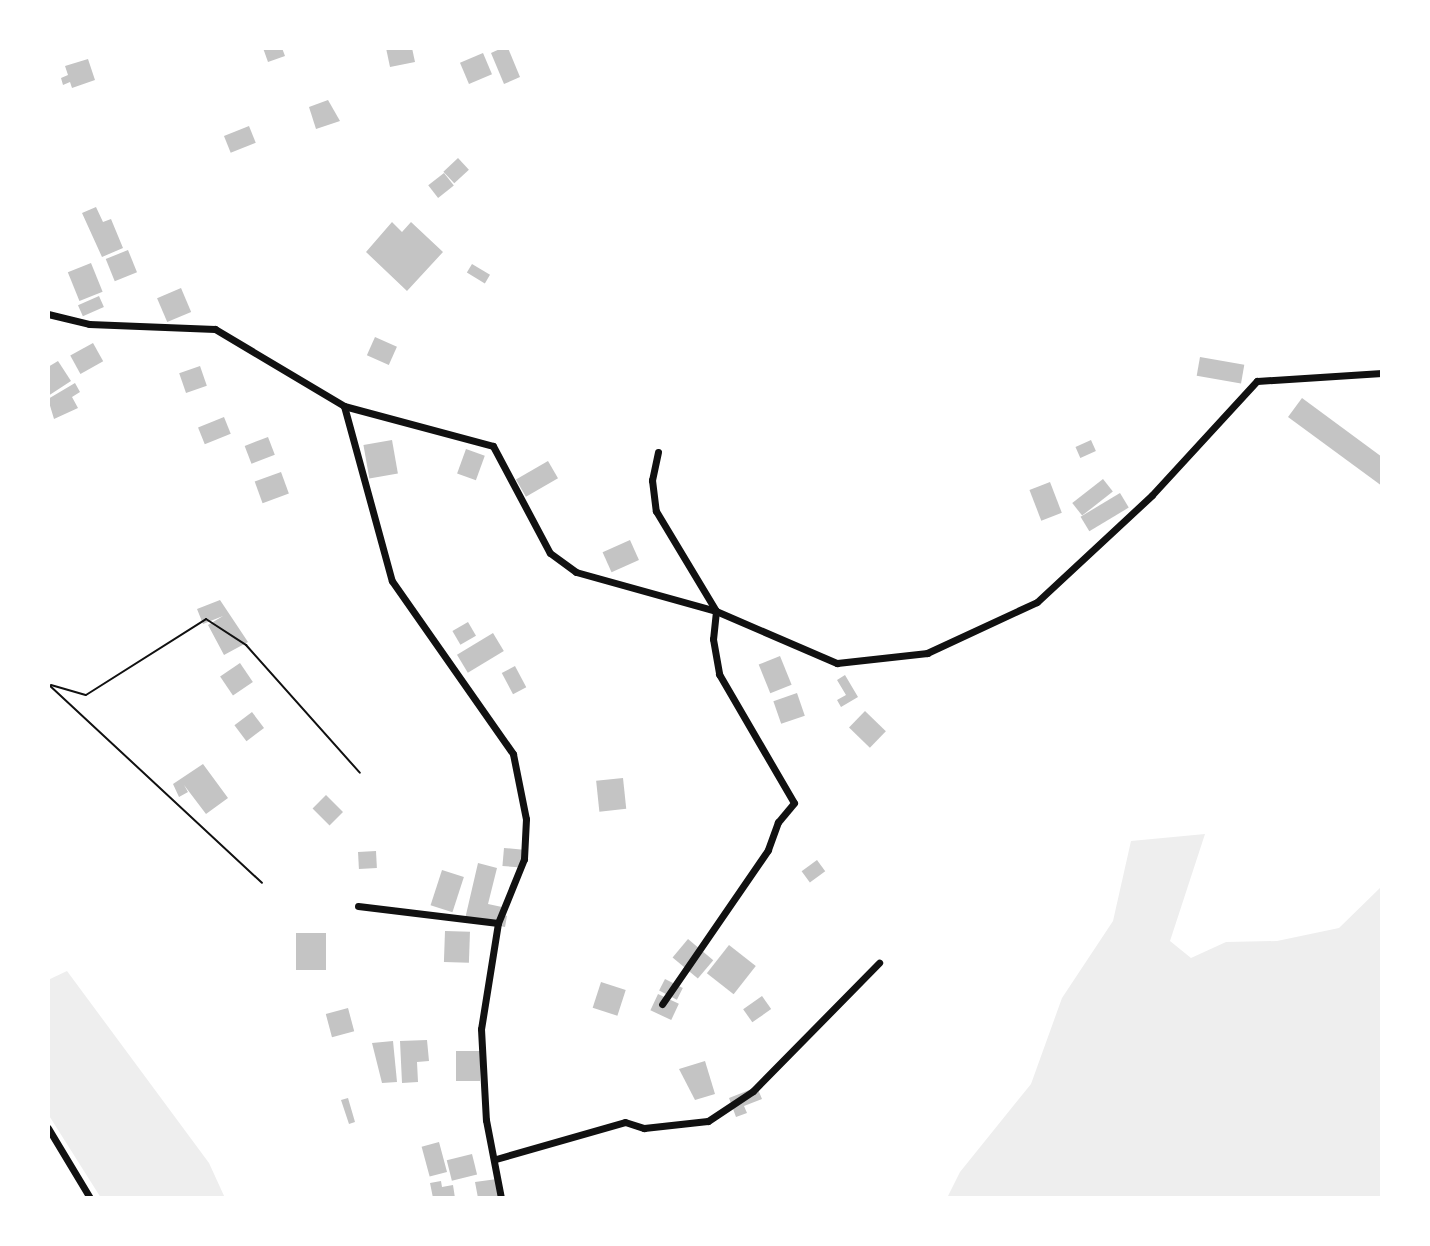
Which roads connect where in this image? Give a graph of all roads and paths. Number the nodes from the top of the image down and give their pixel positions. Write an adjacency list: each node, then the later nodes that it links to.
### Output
1 (48, 314): 3 (street)
2 (1382, 373): 5 (street)
3 (344, 406): 5 (street); 10 (street)
4 (658, 452): 5 (street)
5 (716, 611): 12 (street)
6 (49, 684): 7 (path); 8 (path)
7 (360, 773)
8 (262, 883)
9 (358, 906): 10 (street)
10 (498, 923): 14 (street)
11 (879, 963): 14 (street)
12 (662, 1004)
13 (48, 1128): 15 (street)
14 (496, 1159): 16 (street)
15 (90, 1198)
16 (501, 1198)

